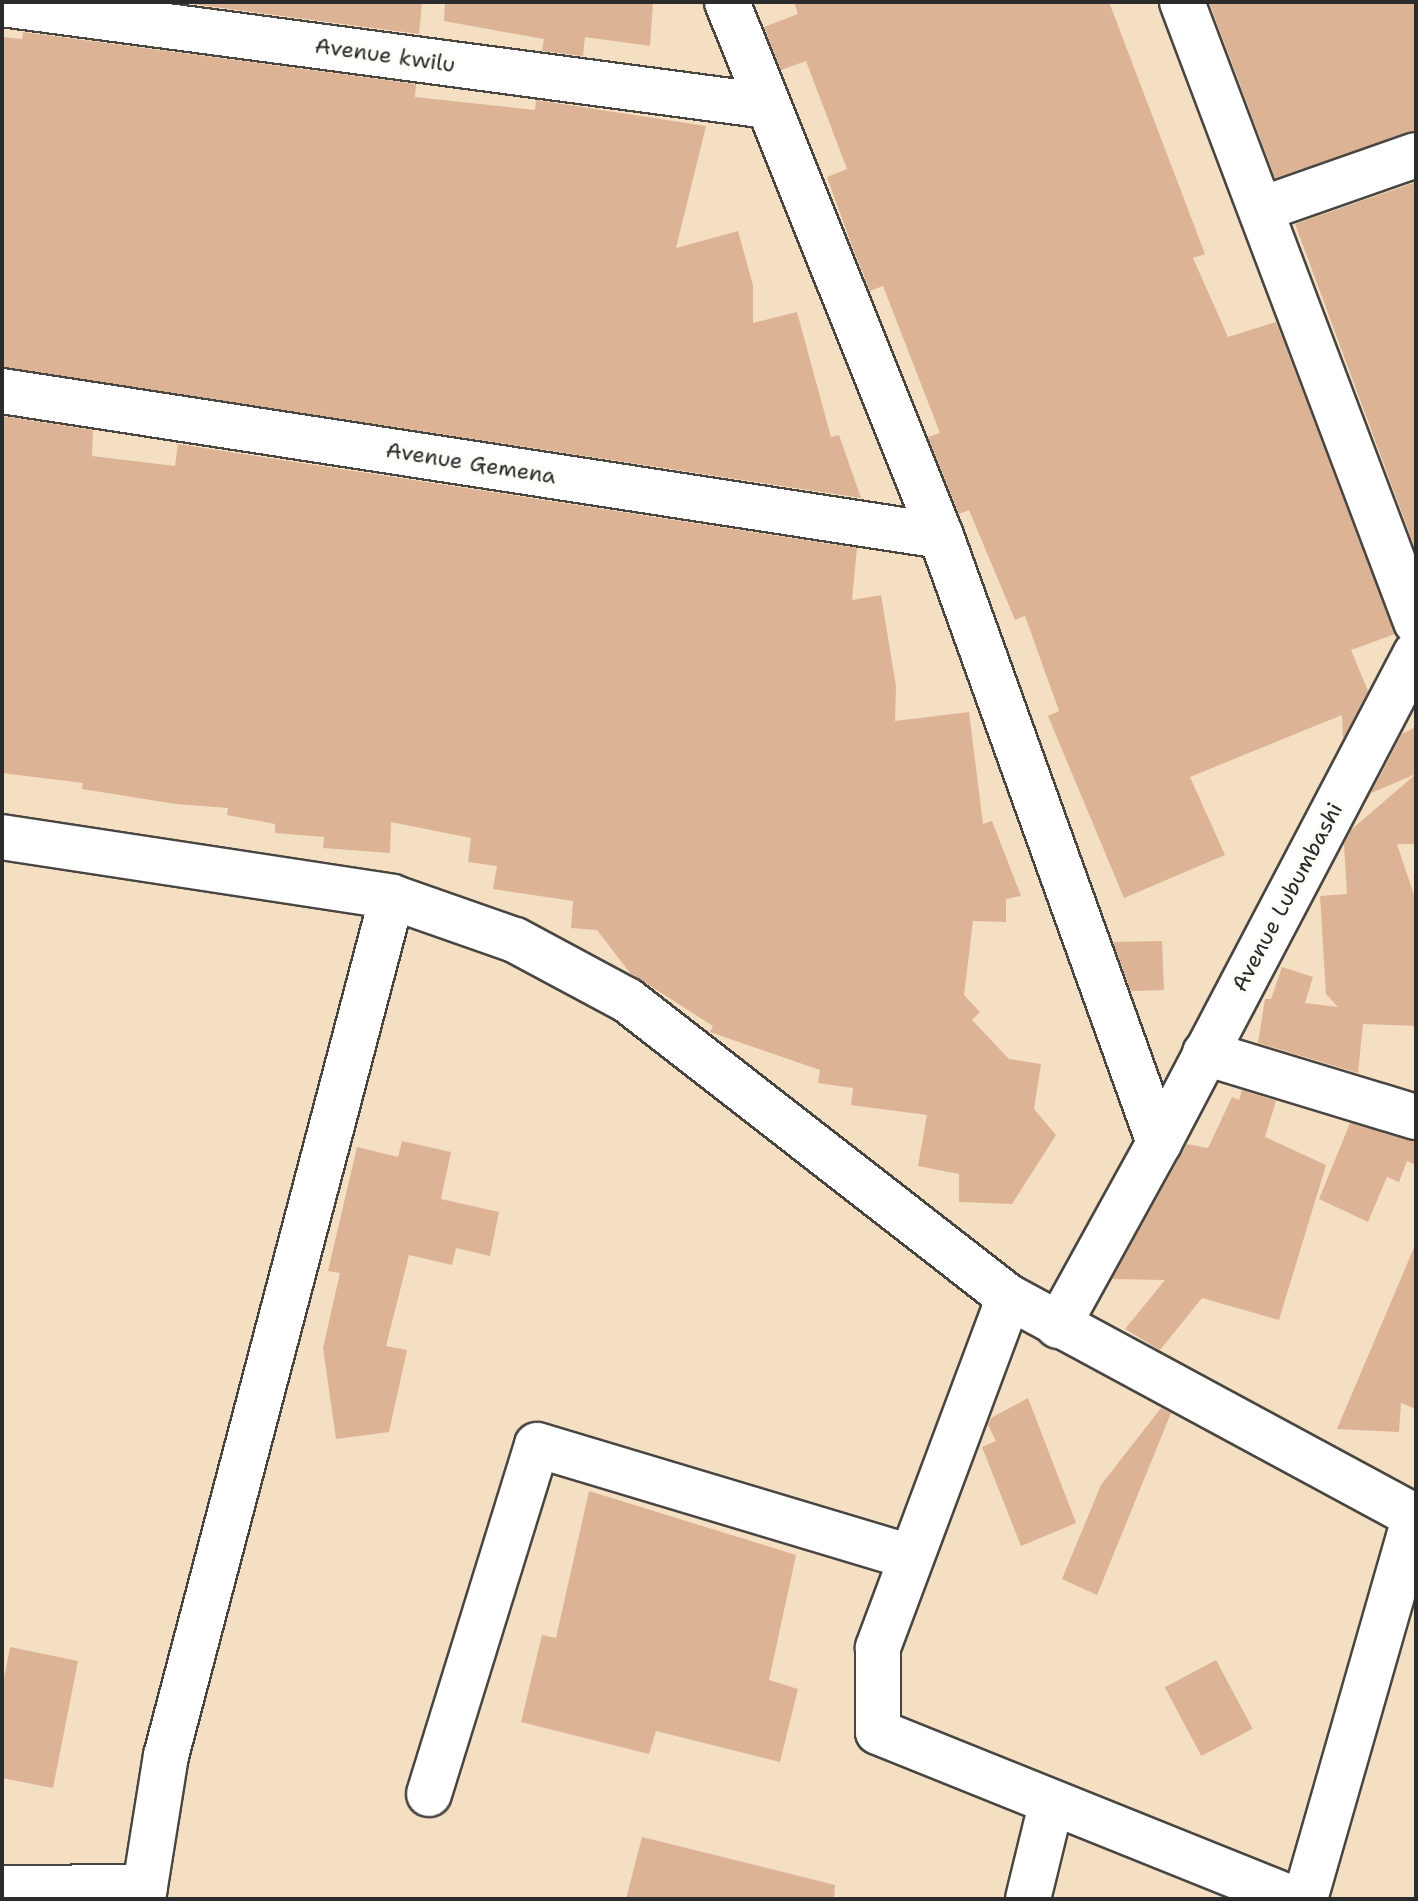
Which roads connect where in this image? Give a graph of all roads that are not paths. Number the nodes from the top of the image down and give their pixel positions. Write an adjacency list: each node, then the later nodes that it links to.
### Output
1 (727, 2): 4 (street)
2 (1182, 2): 6 (street)
3 (2, 4): 4 (street, Avenue kwilu)
4 (767, 106): 8 (street)
5 (1416, 155): 6 (street)
6 (1262, 209): 9 (street)
7 (2, 391): 8 (street, Avenue Gemena)
8 (941, 536): 15 (street)
9 (1416, 622)
10 (1416, 653): 13 (street, Avenue Lubumbashi)
11 (2, 837): 12 (street)
12 (392, 897): 16 (street); 23 (street)
13 (1205, 1053): 14 (street); 15 (street, Avenue Lubumbashi)
14 (1416, 1117)
15 (1159, 1143): 17 (street, Avenue Lubumbashi)
16 (1009, 1297): 17 (street); 19 (street)
17 (1058, 1326): 18 (street)
18 (1416, 1516): 26 (street)
19 (910, 1557): 20 (street); 21 (street)
20 (429, 1794)
21 (1051, 1805): 24 (street); 25 (street)
22 (2, 1888): 23 (street)
23 (144, 1893)
24 (1028, 1899)
25 (1293, 1899)
26 (1305, 1899)

